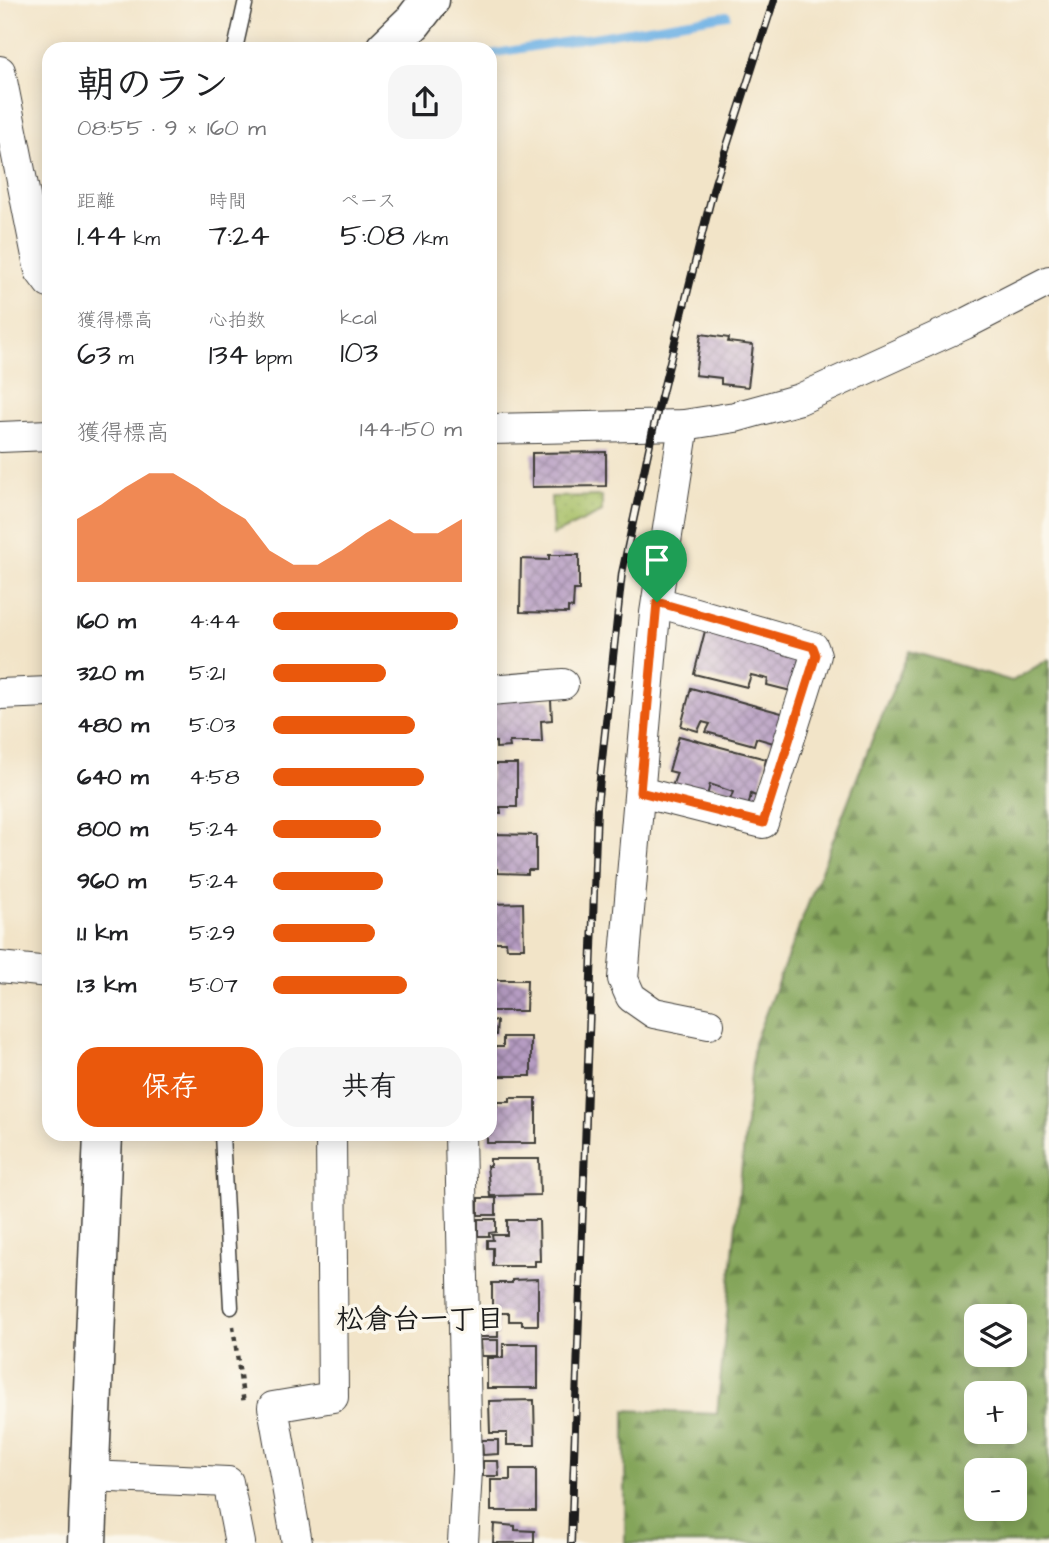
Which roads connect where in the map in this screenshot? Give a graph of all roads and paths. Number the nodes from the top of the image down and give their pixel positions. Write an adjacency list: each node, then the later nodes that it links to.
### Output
1 (246, 0): 3 (lane)
2 (430, 0): 4 (street)
3 (237, 42)
4 (393, 42)
5 (0, 71): 6 (street)
6 (42, 274)
7 (1049, 281): 8 (street)
8 (684, 425): 9 (street); 12 (street)
9 (497, 429)
10 (42, 435): 11 (street)
11 (0, 437)
12 (657, 602): 17 (street); 17 (street)
13 (563, 684): 14 (street)
14 (497, 689)
15 (42, 692): 16 (street)
16 (0, 694)
17 (640, 792): 20 (street)
18 (0, 967): 19 (street)
19 (42, 971)
20 (709, 1024)
21 (103, 1141): 26 (street)
22 (222, 1141): 25 (lane)
23 (331, 1141): 29 (street)
24 (460, 1141): 30 (street)
25 (231, 1307)
26 (89, 1476): 27 (street); 28 (street)
27 (87, 1543)
28 (240, 1543)
29 (297, 1543)
30 (464, 1543)

